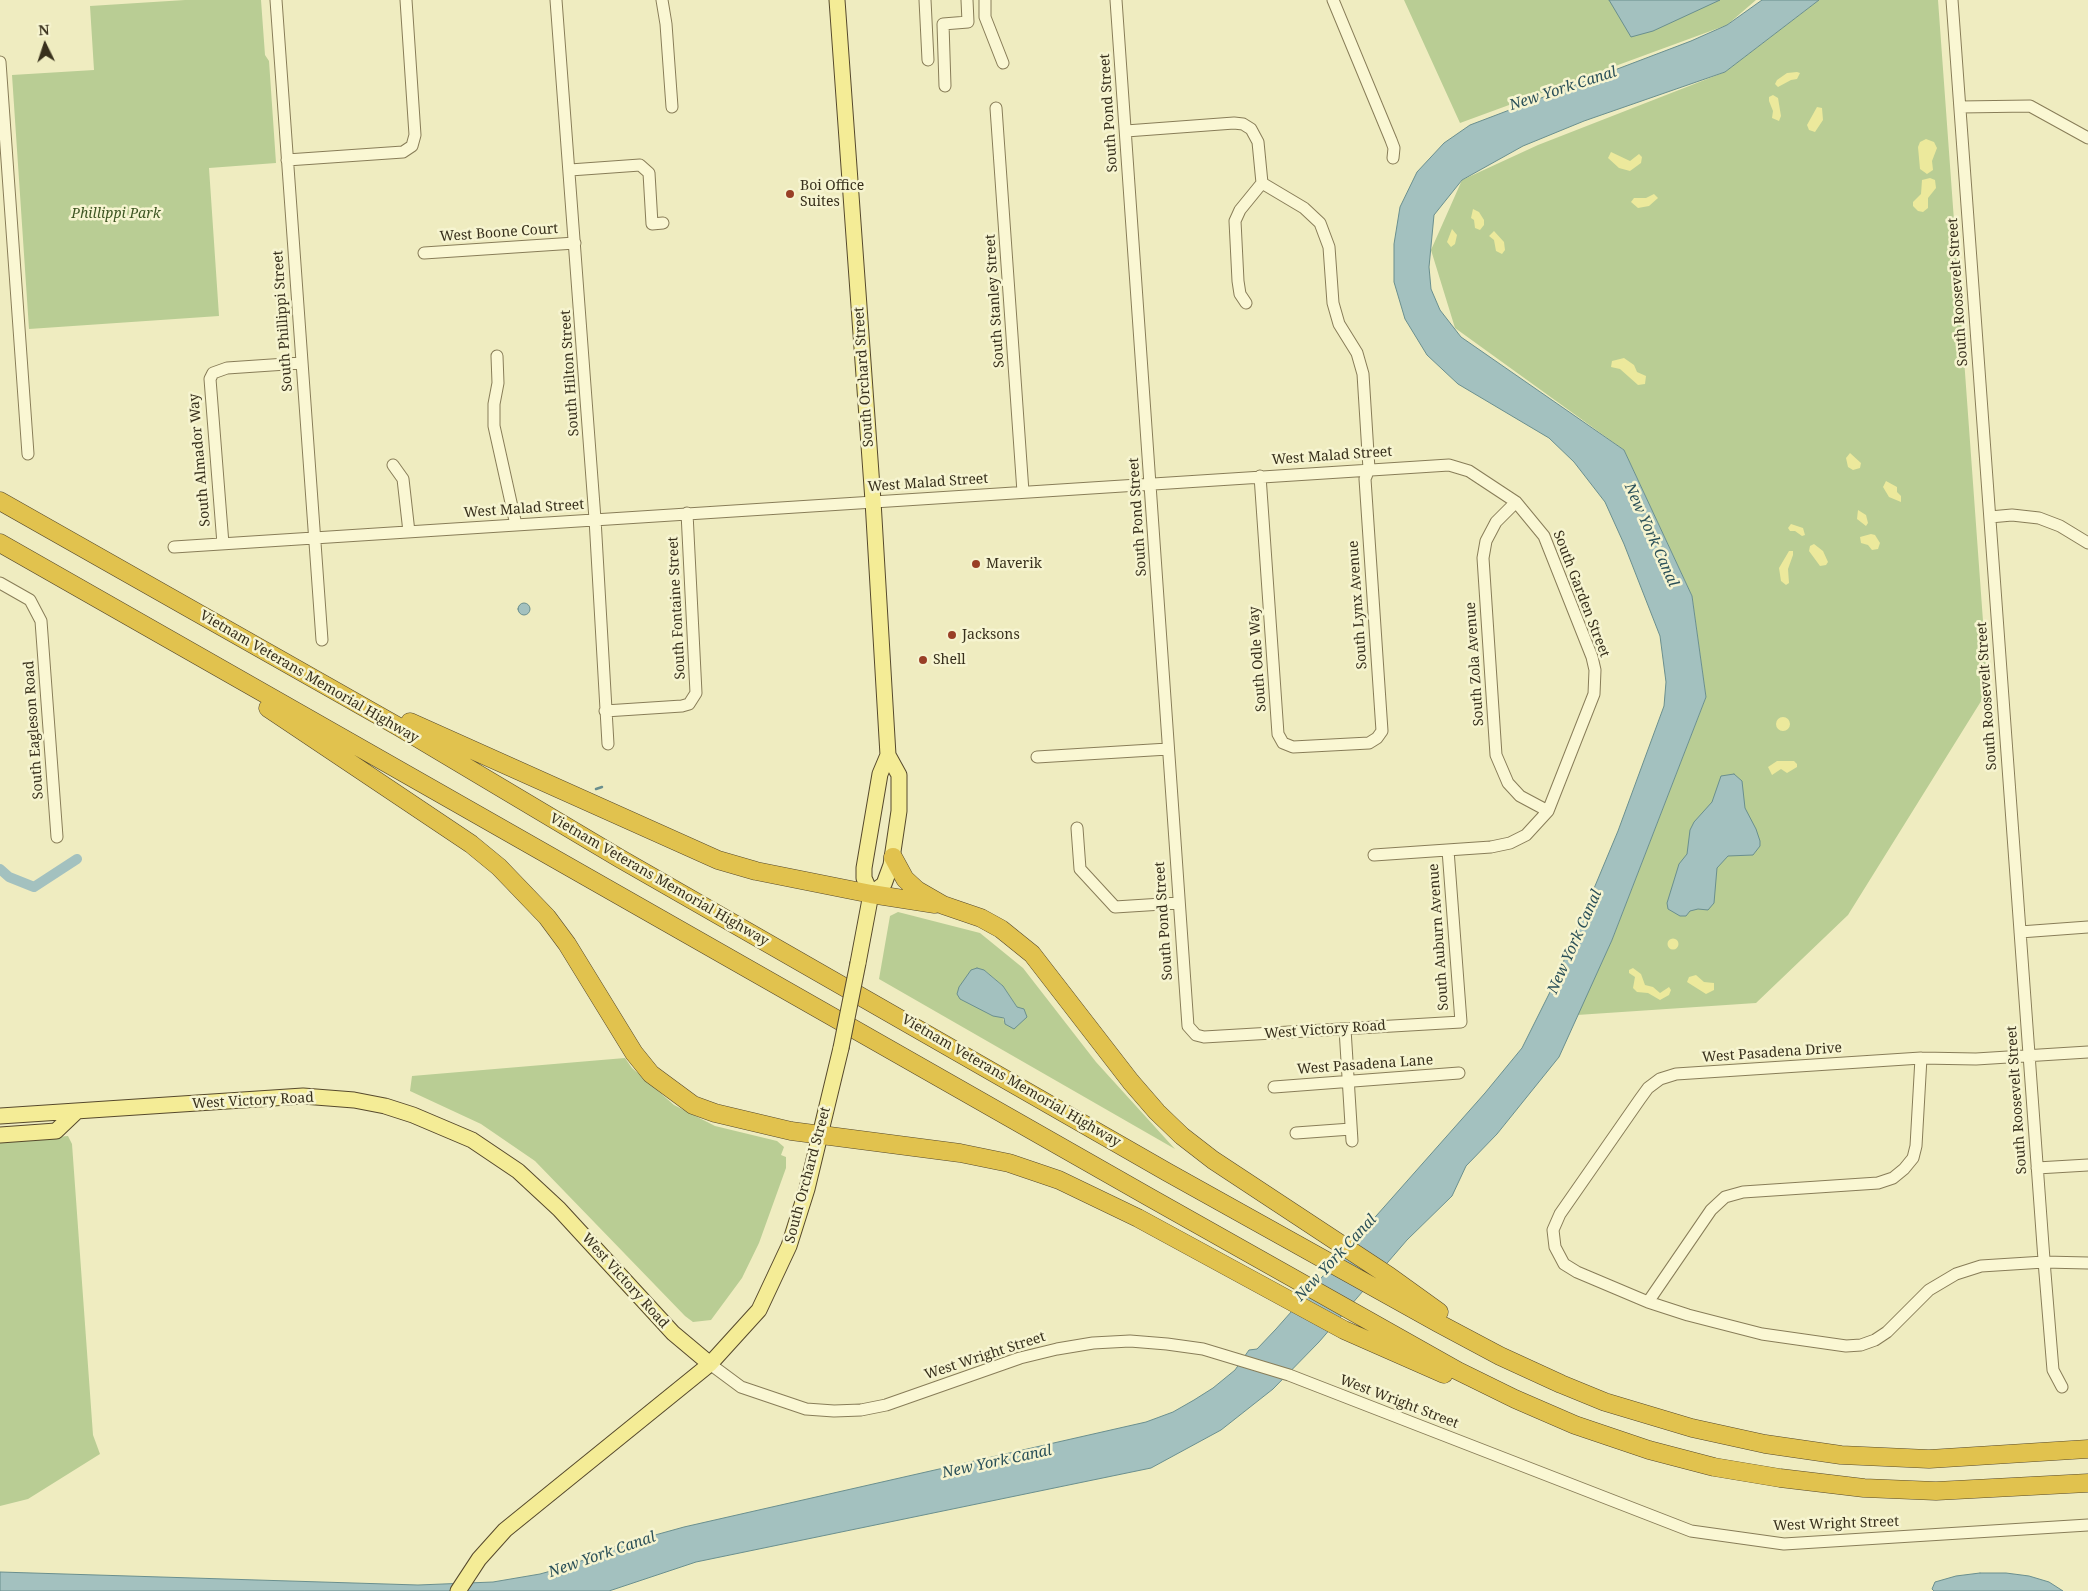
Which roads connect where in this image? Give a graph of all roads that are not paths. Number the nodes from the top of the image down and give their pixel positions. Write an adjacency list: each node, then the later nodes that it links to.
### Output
1 (276, 0): 22 (street, South Phillippi Street)
2 (406, 0): 22 (street)
3 (556, 0): 23 (street, South Hilton Street)
4 (662, 0): 16 (street)
5 (837, 0): 39 (main road, South Orchard Street)
6 (924, 0): 12 (street)
7 (967, 0): 15 (street)
8 (985, 0): 14 (street)
9 (1116, 0): 19 (street, South Pond Street)
10 (1333, 0): 21 (street)
11 (1952, 0): 18 (street, South Roosevelt Street)
12 (928, 60)
13 (0, 62): 31 (street)
14 (1003, 63)
15 (946, 86)
16 (672, 107)
17 (996, 108): 37 (street, South Stanley Street)
18 (1960, 108): 20 (street); 42 (street, South Roosevelt Street)
19 (1126, 131): 24 (street); 36 (street, South Pond Street)
20 (2088, 138)
21 (1392, 158)
22 (287, 160): 30 (street, South Phillippi Street)
23 (570, 170): 25 (street); 26 (street, South Hilton Street)
24 (1262, 183): 28 (street); 34 (street, South Lynx Avenue)
25 (663, 223)
26 (575, 243): 27 (street, West Boone Court); 43 (street, South Hilton Street)
27 (424, 252)
28 (1246, 303)
29 (497, 356): 44 (street)
30 (301, 363): 46 (street, South Phillippi Street); 49 (street, South Almador Way)
31 (28, 454)
32 (393, 465): 45 (street)
33 (1449, 465): 34 (street, West Malad Street); 40 (street, South Garden Street)
34 (1369, 469): 35 (street, West Malad Street); 56 (street, South Lynx Avenue)
35 (1260, 476): 36 (street, West Malad Street); 56 (street, South Odle Way)
36 (1151, 483): 37 (street, West Malad Street); 58 (street, South Pond Street)
37 (1023, 492): 39 (street, West Malad Street)
38 (0, 500): 54 (highway, Vietnam Veterans Memorial Highway)
39 (873, 501): 41 (street, West Malad Street); 59 (main road, South Orchard Street)
40 (1516, 502): 61 (street, South Garden Street); 61 (street, South Zola Avenue)
41 (687, 514): 43 (street, West Malad Street); 55 (street, South Fontaine Street)
42 (1990, 517): 48 (street); 71 (street, South Roosevelt Street)
43 (595, 520): 44 (street, West Malad Street); 55 (street, South Hilton Street)
44 (516, 525): 45 (street, West Malad Street)
45 (408, 532): 46 (street, West Malad Street)
46 (313, 538): 49 (street, West Malad Street); 53 (street, South Phillippi Street)
47 (0, 543): 52 (highway)
48 (2088, 543)
49 (223, 544): 50 (street, West Malad Street)
50 (174, 547)
51 (0, 583): 63 (street, South Eagleson Road)
52 (162, 636): 85 (highway); 94 (highway)
53 (322, 640)
54 (309, 677): 67 (highway); 90 (highway, Vietnam Veterans Memorial Highway)
55 (605, 711): 57 (street, South Hilton Street)
56 (1377, 738)
57 (608, 744)
58 (1168, 749): 60 (street); 68 (street, South Pond Street)
59 (888, 755): 66 (main road, South Orchard Street); 67 (main road, South Orchard Street)
60 (1037, 757)
61 (1548, 811): 64 (street, South Garden Street)
62 (1077, 828): 68 (street)
63 (57, 837)
64 (1448, 850): 65 (street, South Garden Street); 72 (street, South Auburn Avenue)
65 (1374, 855)
66 (893, 857): 67 (main road, South Orchard Street); 69 (highway)
67 (871, 894): 69 (highway); 85 (main road, South Orchard Street, bridge)
68 (1178, 903): 74 (street, South Pond Street)
69 (943, 905): 90 (highway)
70 (2088, 927): 71 (street)
71 (2020, 932): 76 (street, South Roosevelt Street)
72 (1461, 1022): 73 (street, West Victory Road)
73 (1345, 1029): 74 (street, West Victory Road); 79 (street)
74 (1191, 1030)
75 (2088, 1052): 76 (street, West Pasadena Drive)
76 (2028, 1054): 77 (street, West Pasadena Drive); 87 (street, South Roosevelt Street)
77 (1921, 1058): 91 (street); 91 (street, West Pasadena Drive)
78 (1459, 1073): 79 (street, West Pasadena Lane)
79 (1348, 1081): 80 (street, West Pasadena Lane); 83 (street)
80 (1274, 1087)
81 (77, 1111): 82 (main road, West Victory Road); 84 (main road); 92 (main road, West Victory Road)
82 (0, 1116)
83 (1296, 1133)
84 (0, 1135)
85 (820, 1135): 92 (main road, South Orchard Street); 94 (highway)
86 (2088, 1165): 87 (street)
87 (2037, 1168): 88 (street, South Roosevelt Street)
88 (2044, 1262): 89 (street); 91 (street); 93 (street, South Roosevelt Street)
89 (2088, 1263)
90 (1384, 1283): 95 (highway)
91 (1648, 1302)
92 (710, 1364): 97 (street, West Wright Street); 98 (main road, South Orchard Street)
93 (2062, 1388)
94 (1575, 1425): 96 (highway)
95 (2088, 1449)
96 (2088, 1483)
97 (2088, 1525)
98 (460, 1588)

